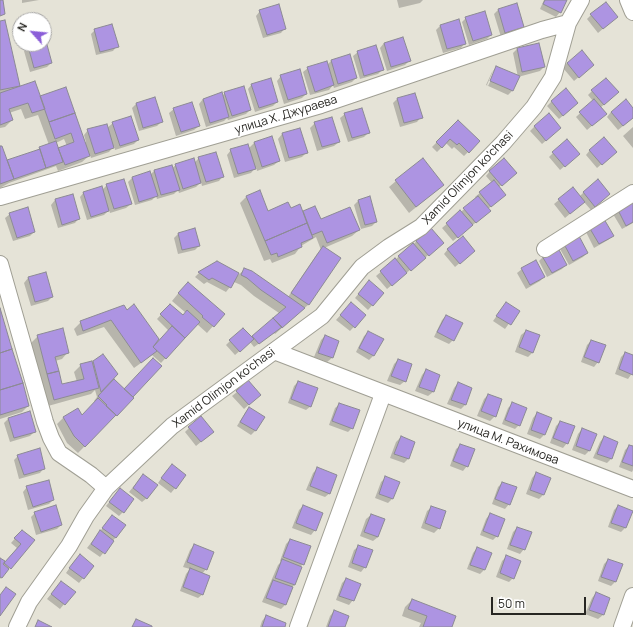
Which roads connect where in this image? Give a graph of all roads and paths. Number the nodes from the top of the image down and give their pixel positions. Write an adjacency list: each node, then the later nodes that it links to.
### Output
1 (581, 0): 4 (street, Xamid Olimjon ko'chasi)
2 (628, 0): 3 (street)
3 (633, 12)
4 (568, 23): 6 (street, улица Х. Джураева); 9 (street, Xamid Olimjon ko'chasi)
5 (633, 193): 7 (street)
6 (0, 197)
7 (545, 249)
8 (0, 264): 11 (street)
9 (274, 351): 10 (street, улица М. Рахимова); 11 (street, Xamid Olimjon ko'chasi)
10 (384, 394): 12 (street, улица М. Рахимова); 15 (street)
11 (106, 488): 14 (street, Xamid Olimjon ko'chasi)
12 (633, 489)
13 (633, 596): 16 (street)
14 (17, 627)
15 (298, 627)
16 (622, 627)

